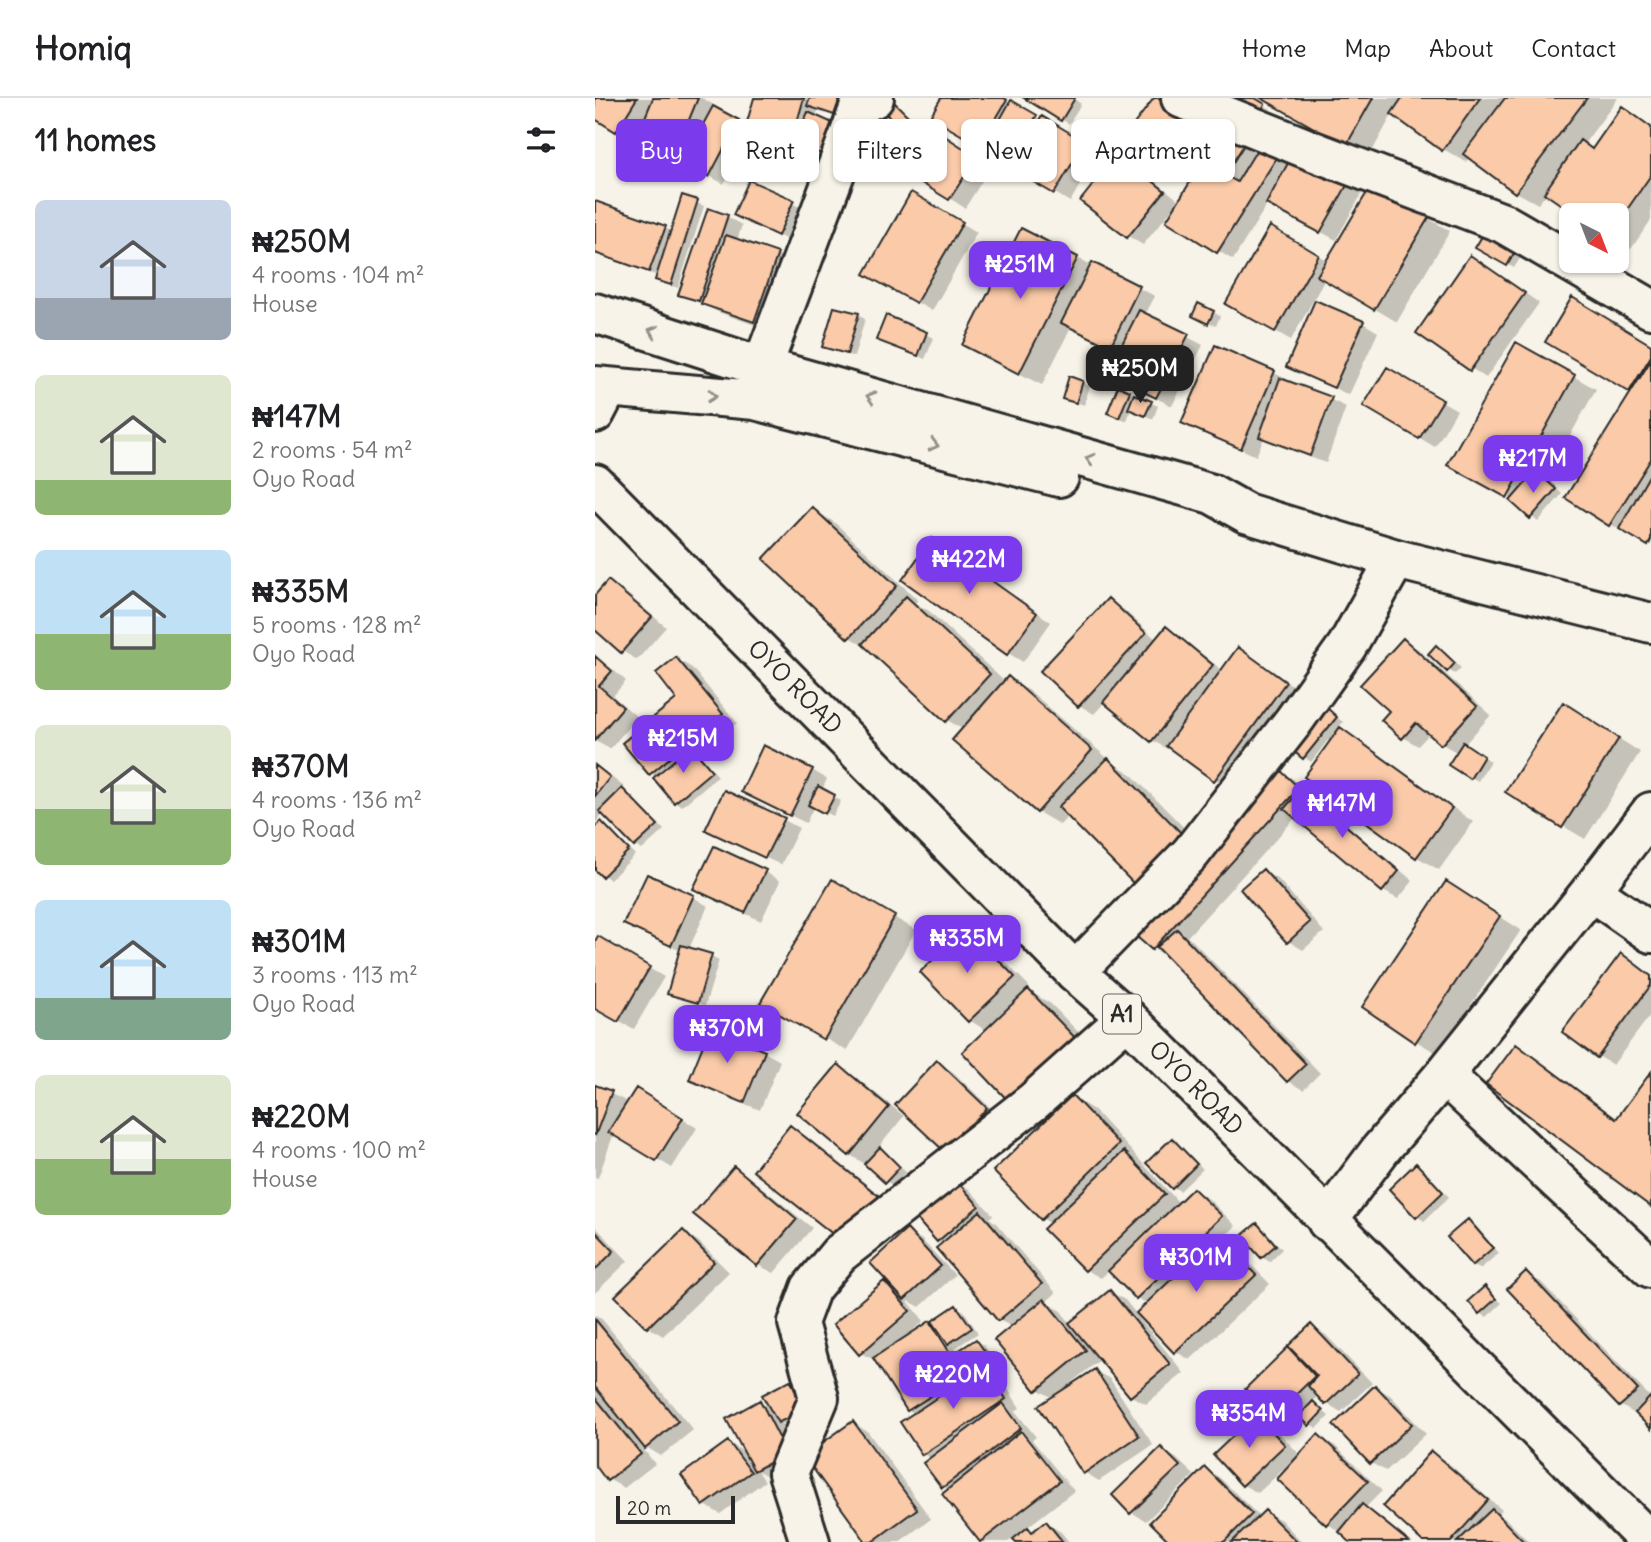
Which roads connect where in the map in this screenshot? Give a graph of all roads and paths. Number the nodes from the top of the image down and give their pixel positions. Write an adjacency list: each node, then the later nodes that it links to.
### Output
1 (1186, 99): 3 (main road)
2 (863, 100): 5 (main road)
3 (1651, 309)
4 (595, 313): 5 (main road, one-way to 4)
5 (762, 367): 8 (main road, one-way to 5)
6 (599, 396): 8 (main road, one-way to 8)
7 (595, 484): 14 (main road, OYO ROAD / A1)
8 (1246, 513): 9 (main road)
9 (1396, 559): 10 (main road); 14 (main road)
10 (1651, 623)
11 (1651, 811): 12 (main road)
12 (1591, 891): 13 (main road); 16 (main road)
13 (1651, 933)
14 (1075, 972): 15 (main road, OYO ROAD / A1)
15 (1127, 1018): 17 (main road, OYO ROAD / A1); 19 (main road)
16 (1444, 1075): 17 (main road); 18 (main road)
17 (1327, 1221): 20 (main road, OYO ROAD / A1)
18 (1651, 1268)
19 (810, 1542)
20 (1650, 1542)

